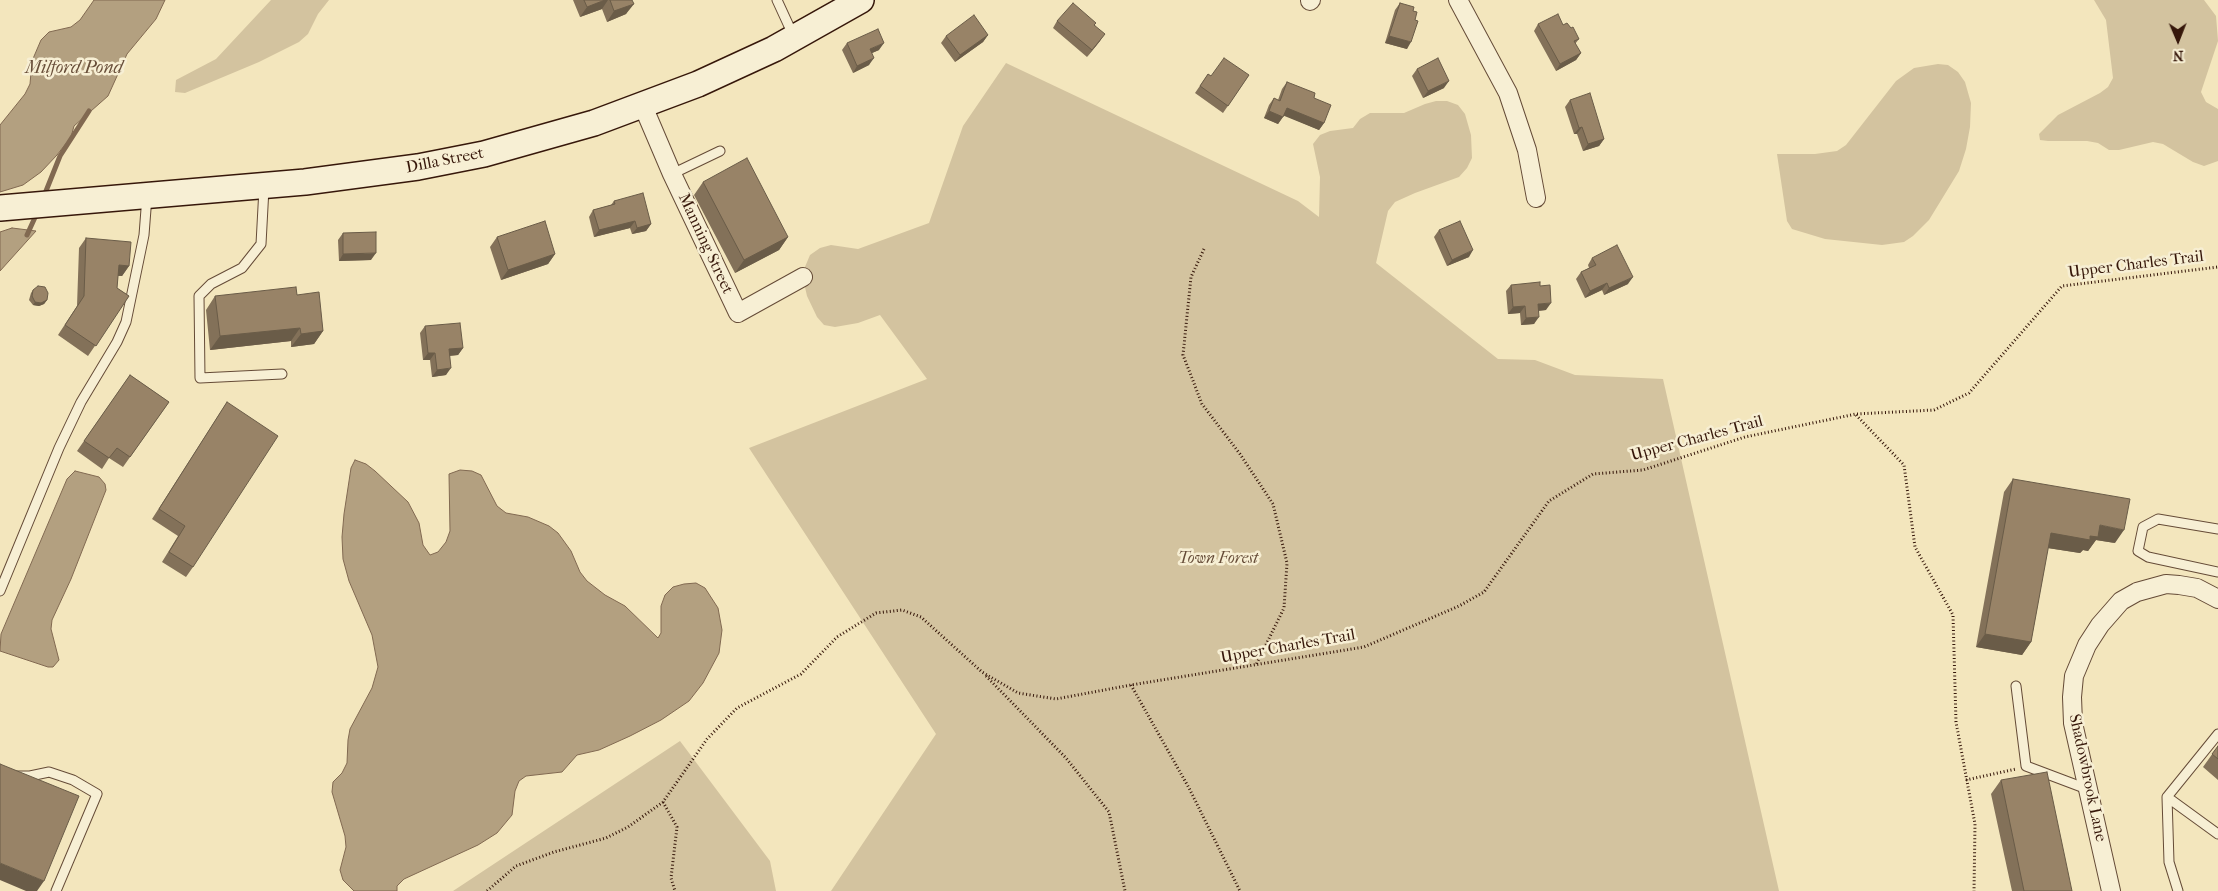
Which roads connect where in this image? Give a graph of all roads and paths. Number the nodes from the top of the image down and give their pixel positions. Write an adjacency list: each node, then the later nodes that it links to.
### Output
1 (777, 0): 4 (lane)
2 (861, 0): 4 (main road, Dilla Street)
3 (1458, 0): 10 (street)
4 (794, 38): 5 (main road, Dilla Street)
5 (643, 106): 7 (street, Manning Street); 8 (main road, Dilla Street)
6 (720, 150): 7 (lane)
7 (672, 174): 14 (street, Manning Street)
8 (265, 186): 9 (main road, Dilla Street); 15 (lane)
9 (147, 196): 11 (main road, Dilla Street); 20 (lane)
10 (1536, 198)
11 (11, 207)
12 (1204, 249): 22 (path)
13 (2218, 267): 16 (path, Upper Charles Trail)
14 (803, 277)
15 (282, 374)
16 (1856, 414): 22 (path, Upper Charles Trail); 29 (path)
17 (2218, 529): 19 (lane)
18 (2218, 572): 19 (lane)
19 (2180, 574): 21 (street, Shadowbrook Lane); 30 (street, Shadowbrook Lane)
20 (0, 590)
21 (2218, 599)
22 (1256, 665): 24 (path, Upper Charles Trail)
23 (982, 672): 24 (path, Upper Charles Trail); 32 (path, Upper Charles Trail); 37 (path)
24 (1131, 685): 38 (path)
25 (2016, 686): 27 (lane)
26 (2218, 734): 31 (lane)
27 (2026, 766): 29 (path); 30 (lane)
28 (0, 772): 34 (lane)
29 (1966, 780): 39 (path)
30 (2088, 790): 40 (street, Shadowbrook Lane)
31 (2167, 797): 33 (lane); 41 (lane)
32 (663, 802): 35 (path, Upper Charles Trail); 36 (path)
33 (2218, 834)
34 (56, 891)
35 (487, 891)
36 (675, 891)
37 (1125, 891)
38 (1240, 891)
39 (1974, 891)
40 (2111, 891)
41 (2178, 891)

